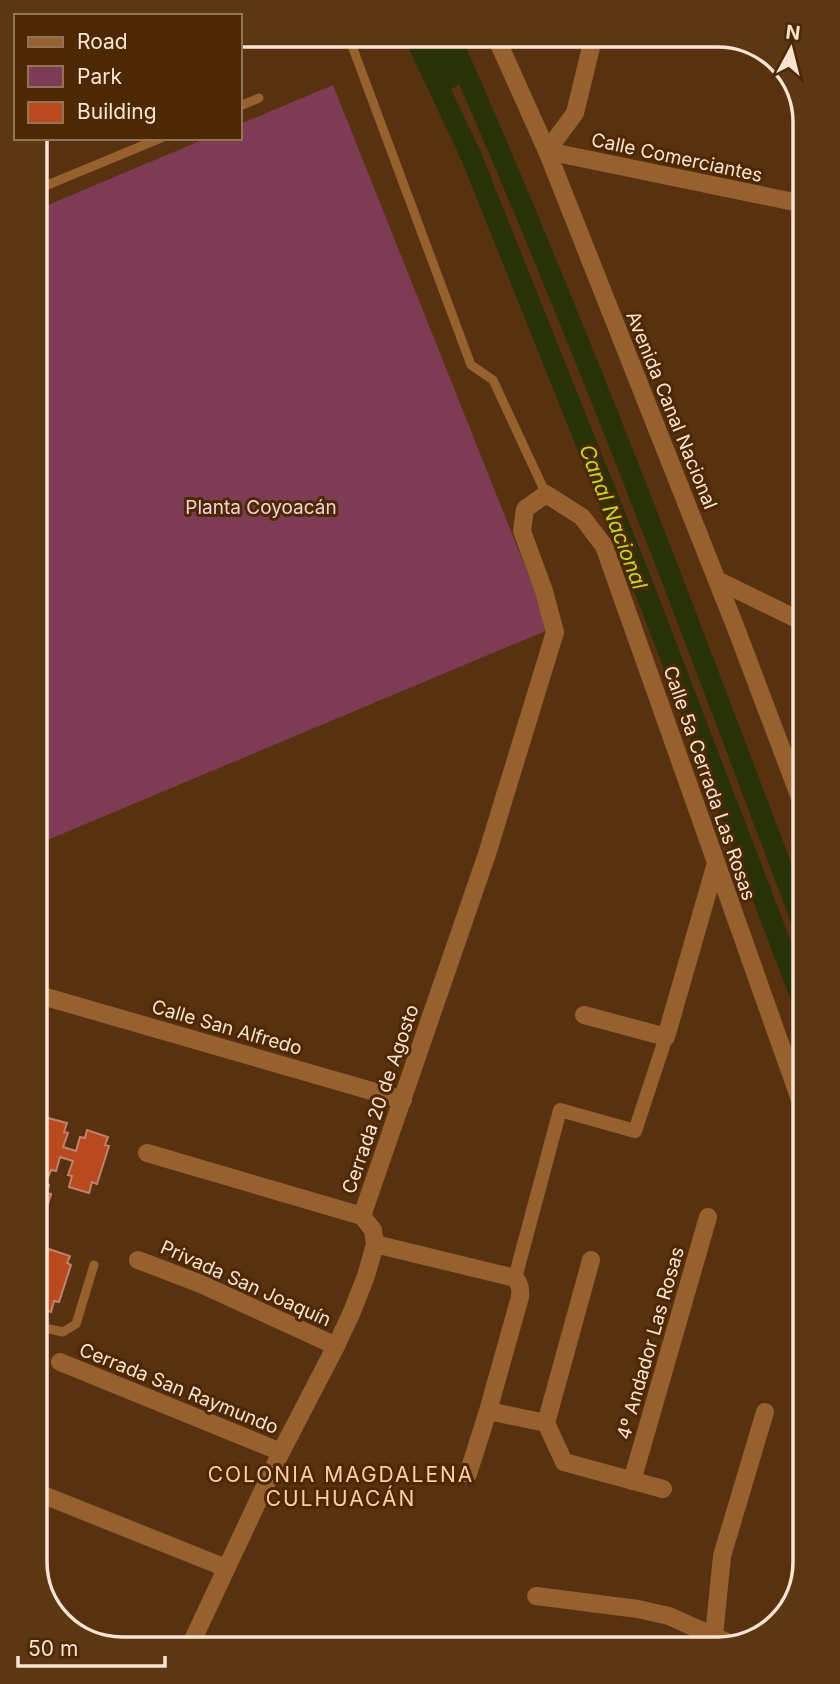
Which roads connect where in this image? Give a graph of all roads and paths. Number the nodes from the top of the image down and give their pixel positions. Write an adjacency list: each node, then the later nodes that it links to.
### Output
1 (352, 47): 10 (lane)
2 (500, 47): 7 (street, Avenida Canal Nacional)
3 (591, 47): 7 (street)
4 (260, 98): 5 (lane)
5 (242, 105)
6 (156, 140): 8 (lane)
7 (547, 151): 9 (street, Calle Comerciantes); 11 (street, Avenida Canal Nacional)
8 (47, 185)
9 (793, 202)
10 (546, 494): 14 (street, Calle 5a Cerrada Las Rosas); 19 (street, Cerrada 20 de Agosto)
11 (717, 580): 12 (street); 13 (street, Avenida Canal Nacional)
12 (793, 617)
13 (793, 779)
14 (716, 863): 17 (street); 18 (street, Calle 5a Cerrada Las Rosas)
15 (47, 997): 19 (street, Calle San Alfredo)
16 (584, 1015): 17 (street)
17 (666, 1037): 27 (street)
18 (793, 1080)
19 (403, 1100): 21 (street, Cerrada 20 de Agosto)
20 (147, 1153): 21 (street)
21 (362, 1216): 23 (street, Cerrada 20 de Agosto)
22 (708, 1217): 36 (street, 4º Andador Las Rosas)
23 (375, 1244): 27 (street); 29 (street)
24 (138, 1260): 29 (street, Privada San Joaquín)
25 (591, 1260): 33 (street)
26 (94, 1265): 28 (lane)
27 (515, 1278): 31 (street)
28 (47, 1329)
29 (336, 1346): 34 (street)
30 (60, 1362): 34 (street, Cerrada San Raymundo)
31 (488, 1411): 33 (street); 35 (street)
32 (765, 1412): 43 (street)
33 (546, 1423): 36 (street)
34 (281, 1452): 39 (street)
35 (468, 1474)
36 (632, 1481): 37 (street)
37 (663, 1489)
38 (47, 1496): 39 (street)
39 (226, 1569): 41 (street)
40 (536, 1596): 42 (street)
41 (194, 1637)
42 (716, 1637)
43 (721, 1637)

